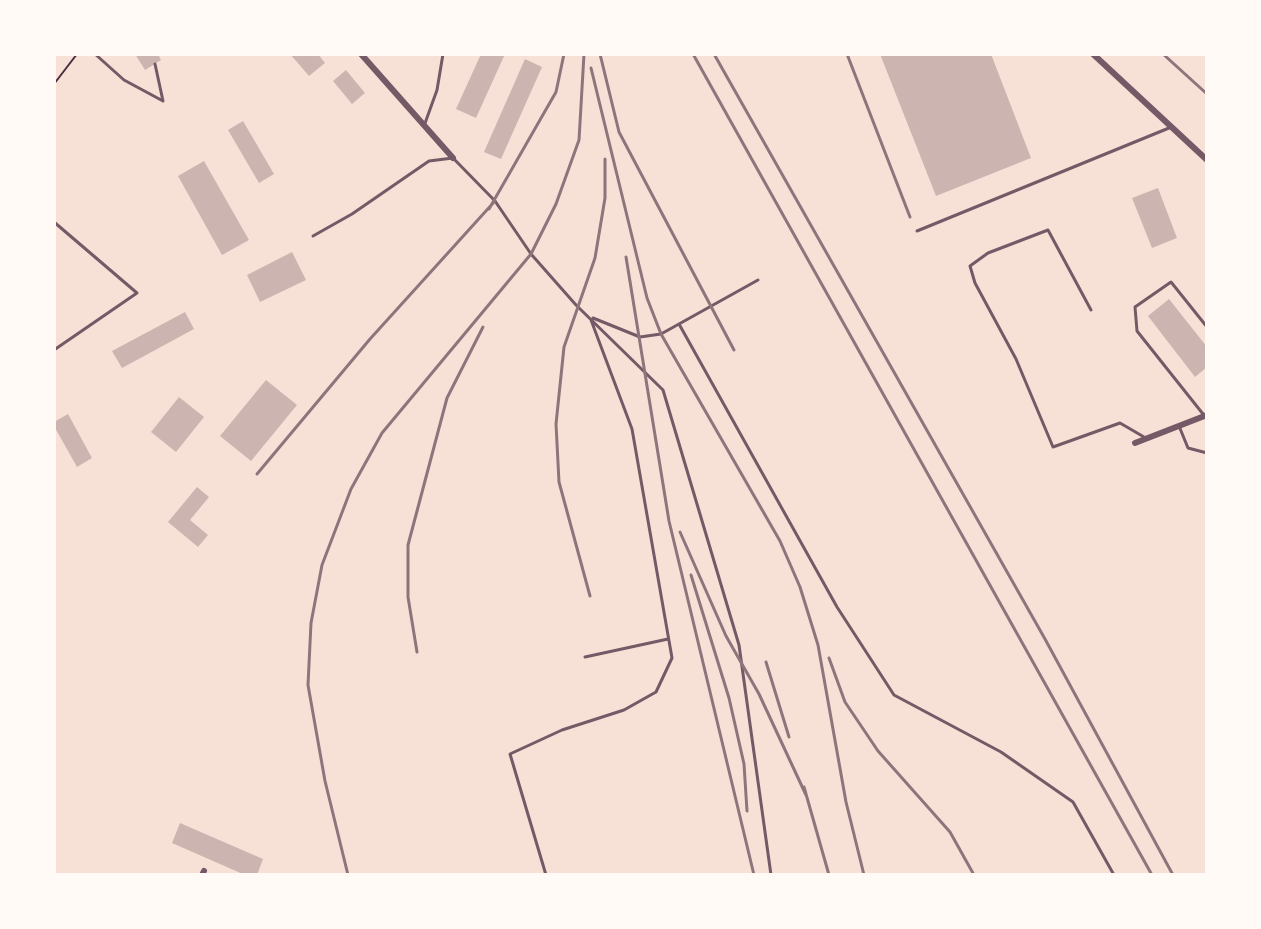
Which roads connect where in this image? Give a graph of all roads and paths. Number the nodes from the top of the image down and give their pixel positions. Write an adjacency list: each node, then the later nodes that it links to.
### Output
1 (77, 54): 7 (path)
2 (95, 54): 6 (lane)
3 (361, 54): 8 (street)
4 (443, 54): 8 (lane)
5 (1093, 54): 9 (street)
6 (155, 64)
7 (54, 84)
8 (424, 126): 10 (street)
9 (1171, 127): 11 (street); 13 (lane)
10 (453, 158): 14 (lane); 17 (lane)
11 (1207, 160)
12 (54, 222): 20 (lane)
13 (917, 231)
14 (313, 236)
15 (758, 280): 18 (lane)
16 (1091, 310): 23 (lane)
17 (590, 317): 18 (lane); 26 (lane); 29 (lane)
18 (679, 324): 30 (lane)
19 (1207, 327): 21 (lane)
20 (54, 350)
21 (1206, 415): 22 (street)
22 (1179, 426): 23 (street); 25 (lane)
23 (1148, 438): 24 (street)
24 (1135, 443)
25 (1207, 453)
26 (668, 639): 27 (lane); 28 (lane)
27 (585, 657)
28 (546, 875)
29 (771, 875)
30 (1114, 875)

